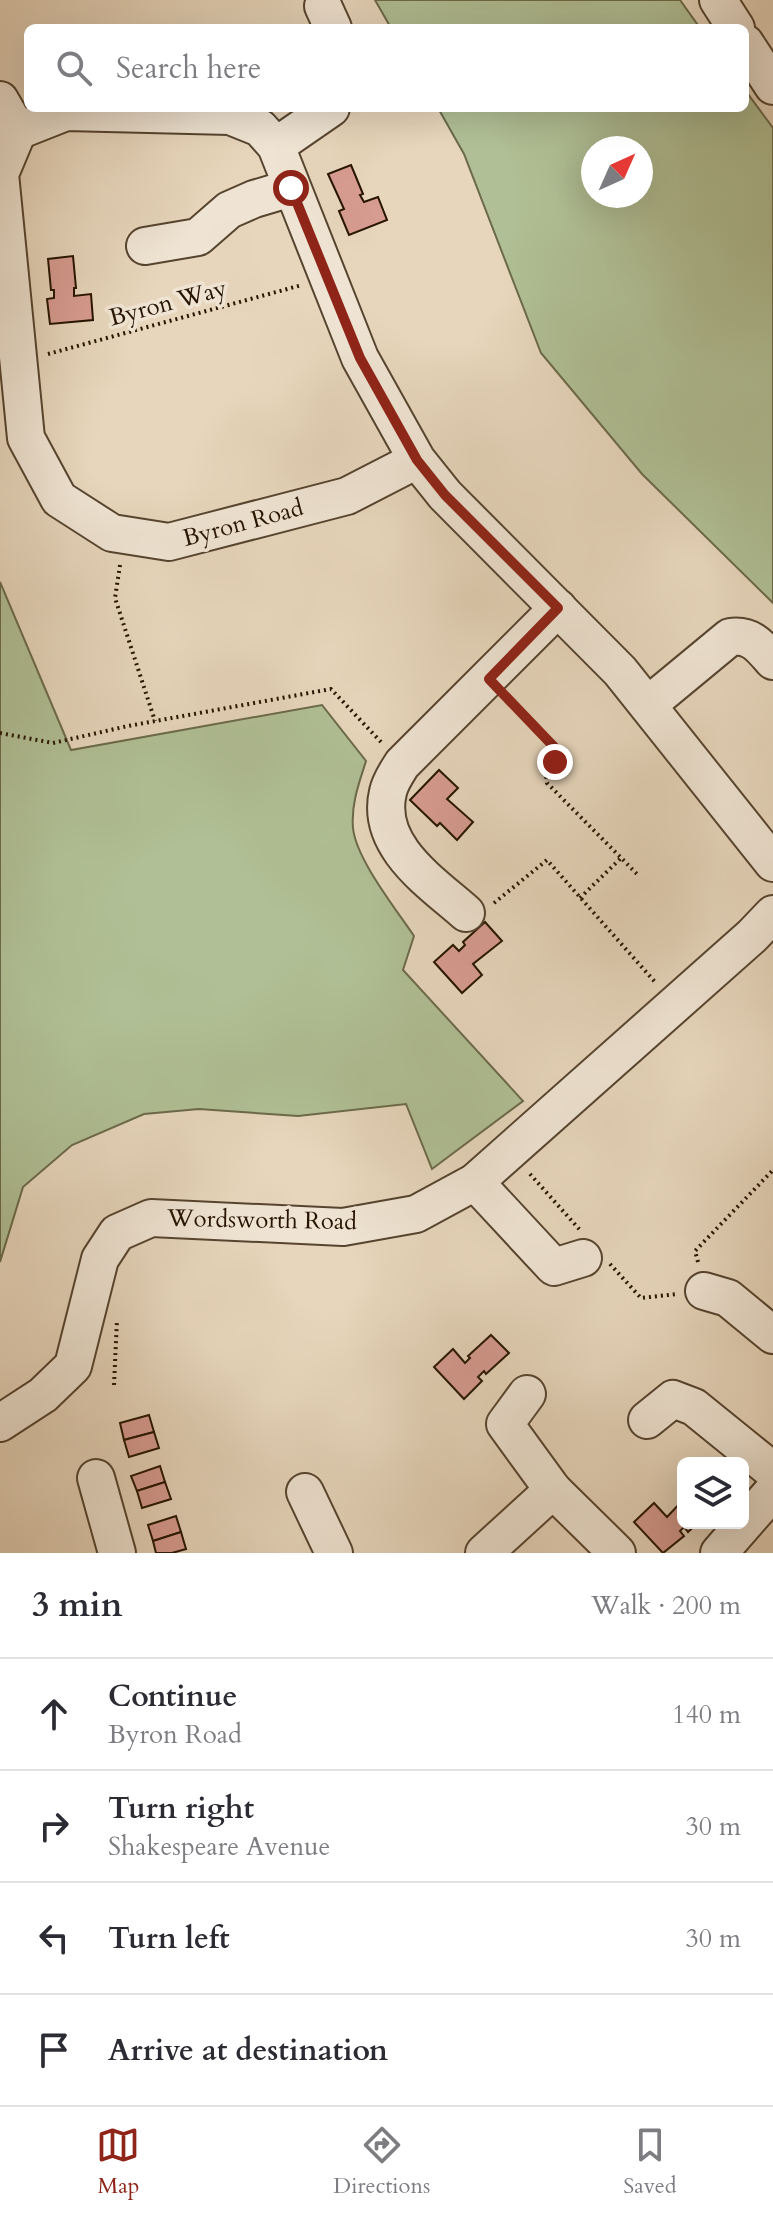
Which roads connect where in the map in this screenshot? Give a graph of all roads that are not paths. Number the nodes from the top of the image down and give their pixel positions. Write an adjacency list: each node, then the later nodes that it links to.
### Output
1 (718, 0): 2 (street)
2 (733, 24)
3 (749, 49): 4 (street)
4 (773, 86)
5 (0, 100): 7 (street)
6 (325, 112): 8 (street)
7 (18, 131): 8 (street); 11 (street, Byron Road)
8 (276, 146): 9 (street)
9 (291, 188): 10 (street); 11 (street)
10 (145, 246)
11 (417, 460): 12 (street)
12 (558, 608): 14 (street); 16 (street)
13 (773, 661): 14 (street)
14 (649, 704): 15 (street)
15 (773, 863)
16 (466, 913)
17 (766, 936): 18 (street, Wordsworth Road)
18 (475, 1182): 19 (street); 24 (street, Wordsworth Road)
19 (583, 1258)
20 (716, 1295): 21 (street)
21 (773, 1335)
22 (527, 1394): 27 (street)
23 (647, 1420): 25 (street)
24 (0, 1423)
25 (773, 1471)
26 (96, 1478): 30 (street)
27 (553, 1490): 32 (street); 33 (street)
28 (773, 1491): 34 (street)
29 (305, 1492): 31 (street)
30 (117, 1553)
31 (334, 1553)
32 (484, 1553)
33 (617, 1553)
34 (719, 1553)

